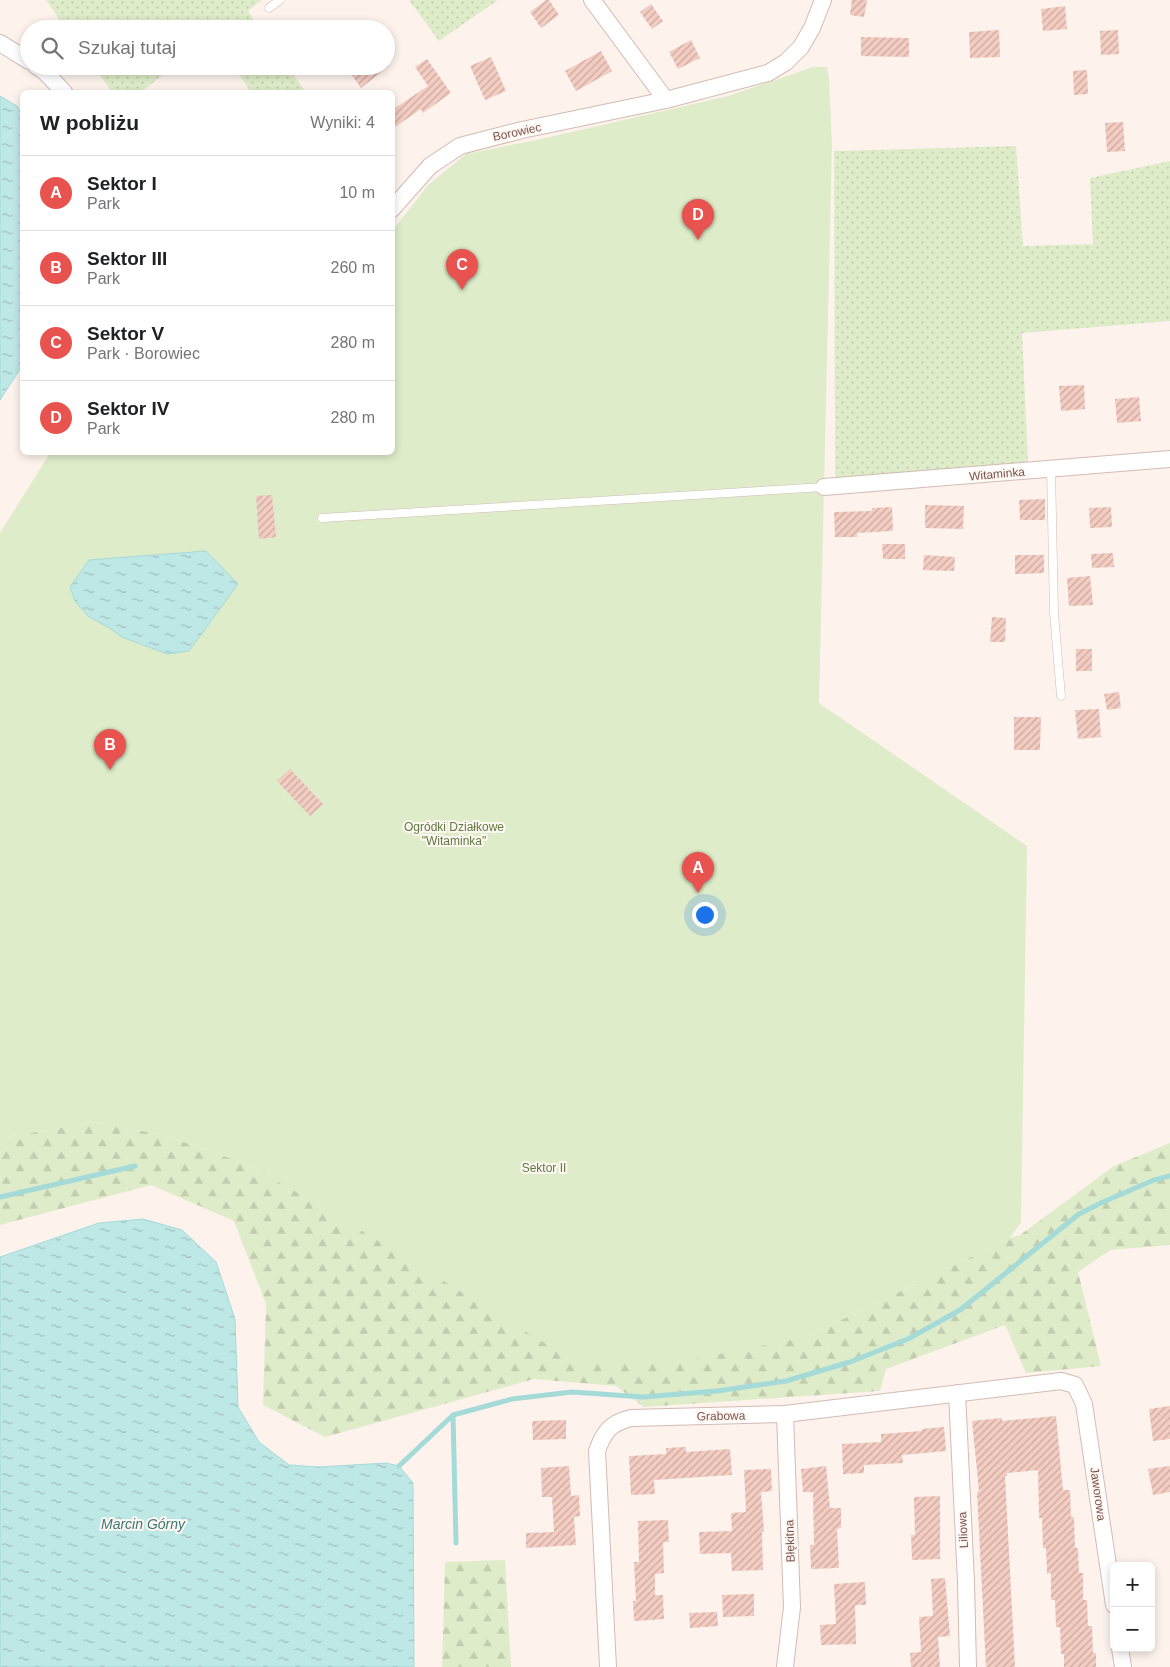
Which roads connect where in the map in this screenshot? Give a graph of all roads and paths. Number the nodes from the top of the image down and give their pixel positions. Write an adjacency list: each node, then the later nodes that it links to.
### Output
1 (280, 0): 4 (lane)
2 (592, 0): 9 (street)
3 (824, 0): 9 (street, Borowiec)
4 (269, 8)
5 (0, 43): 6 (street)
6 (20, 55)
7 (48, 75): 8 (street)
8 (62, 90)
9 (666, 100): 10 (street, Borowiec)
10 (395, 206)
11 (1170, 459): 12 (street, Witaminka)
12 (1051, 469): 13 (street, Witaminka); 15 (lane)
13 (824, 487): 14 (lane)
14 (322, 518)
15 (1060, 696)
16 (1075, 1385): 17 (street, Grabowa); 19 (street, Jaworowa)
17 (956, 1393): 18 (street, Grabowa); 23 (street, Liliowa)
18 (785, 1414): 21 (street, Grabowa); 22 (street, Błękitna)
19 (1110, 1578)
20 (1121, 1652): 24 (street)
21 (608, 1667)
22 (785, 1667)
23 (968, 1667)
24 (1123, 1667)

